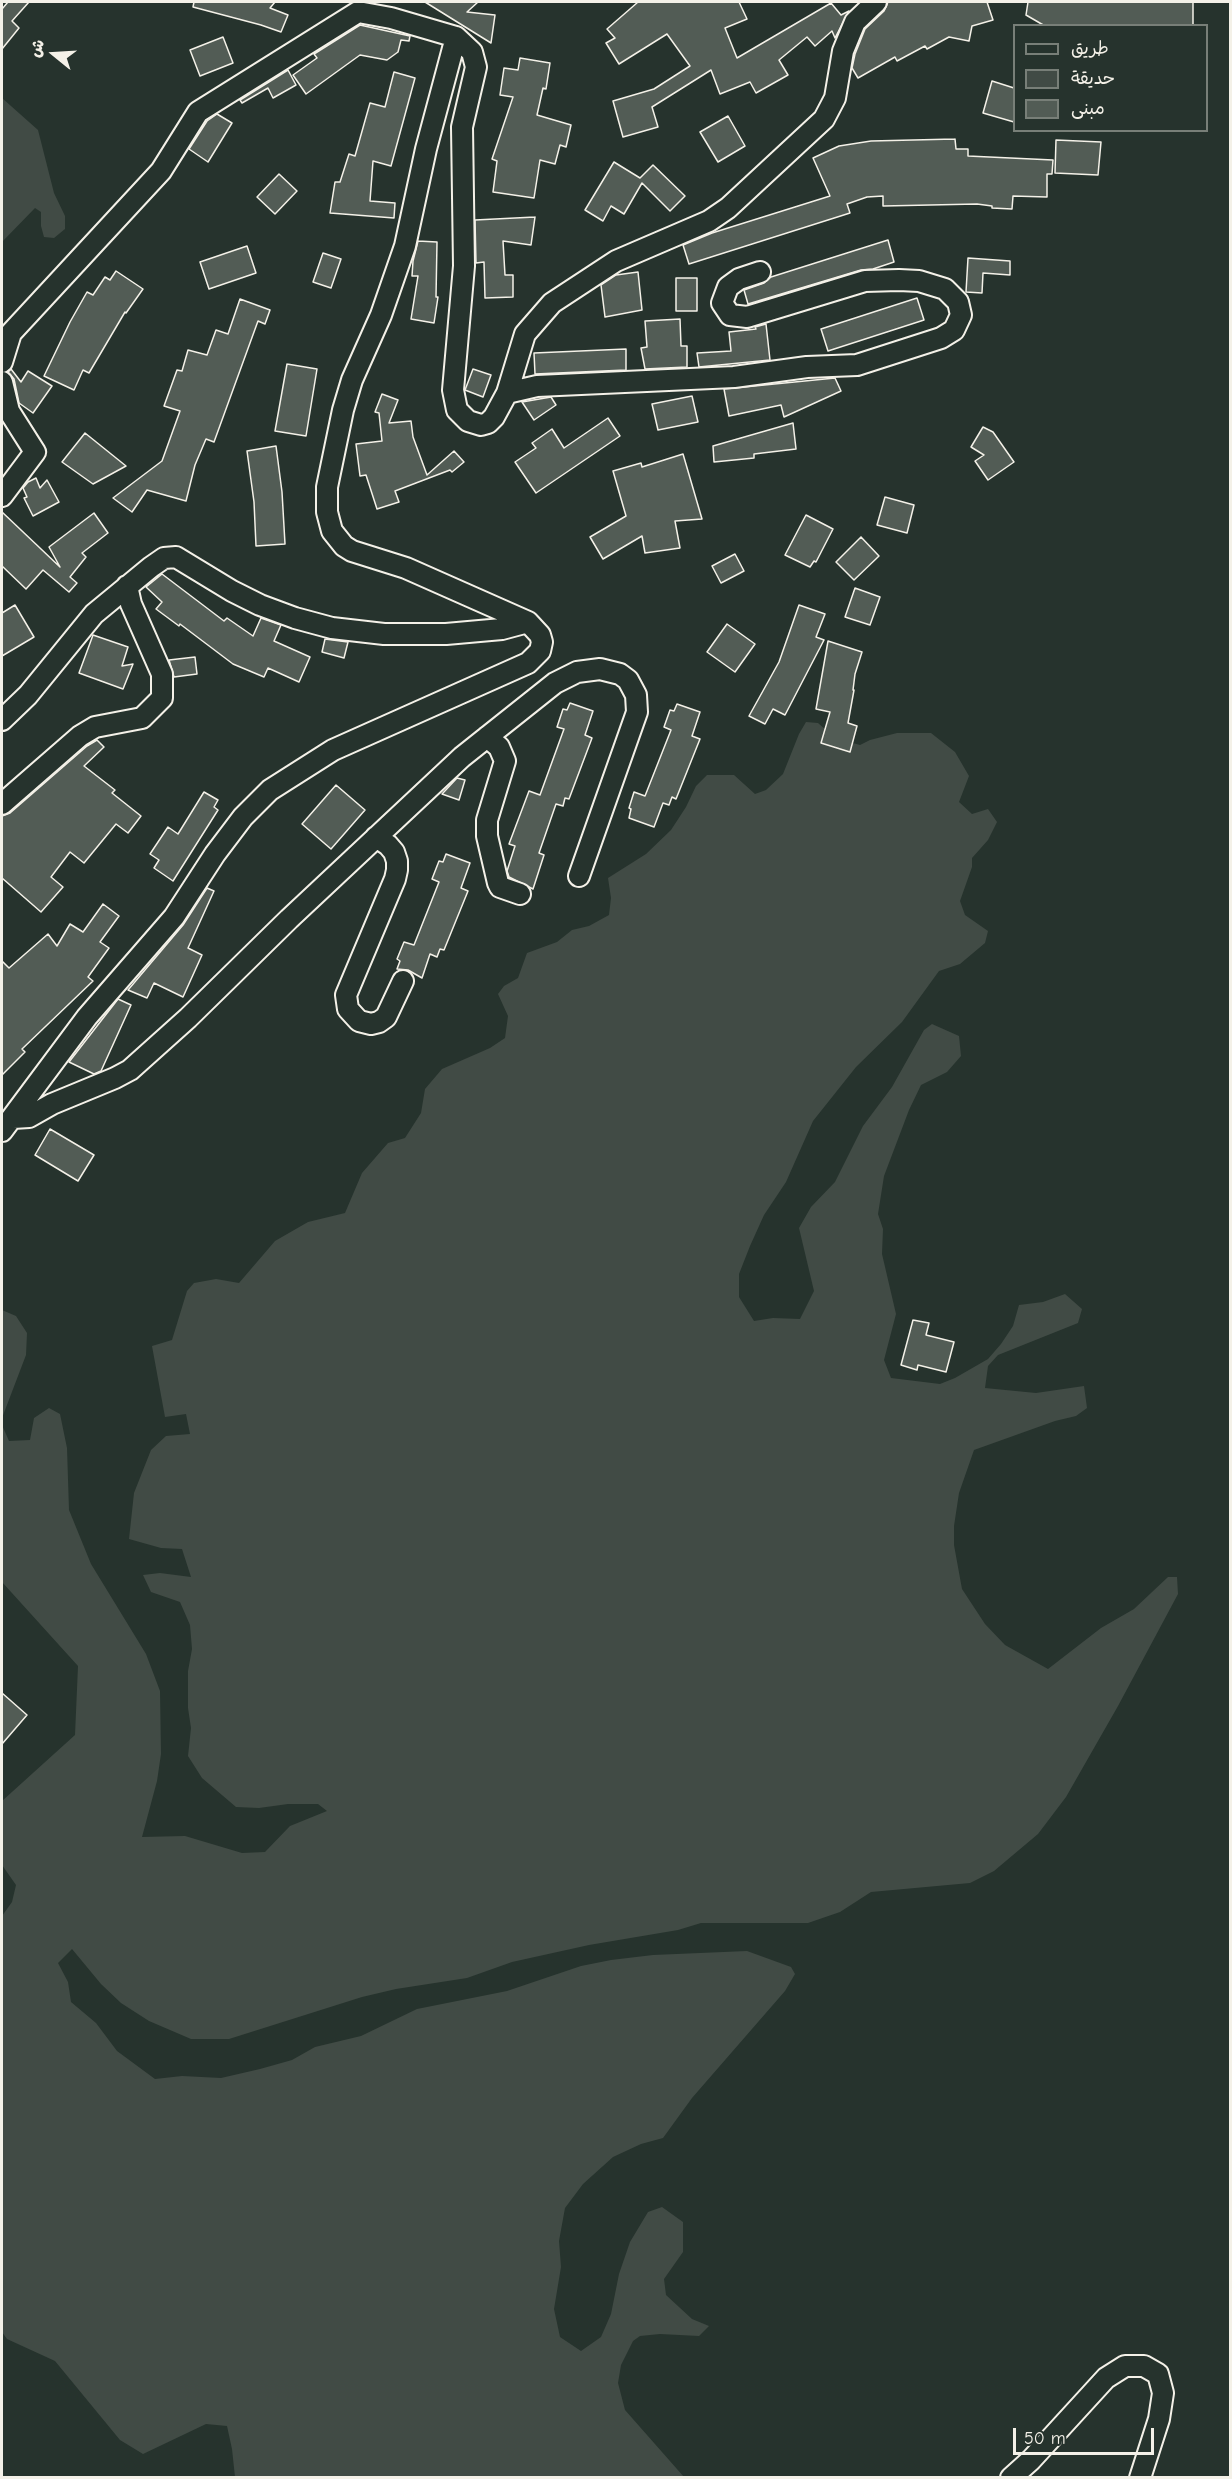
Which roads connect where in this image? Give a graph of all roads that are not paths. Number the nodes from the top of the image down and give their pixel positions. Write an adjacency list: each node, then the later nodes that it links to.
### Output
1 (865, 6): 7 (street)
2 (352, 7): 3 (street); 5 (street)
3 (456, 37): 7 (street); 10 (street)
4 (760, 272): 7 (street)
5 (2, 362)
6 (2, 382): 8 (street)
7 (507, 393)
8 (2, 496)
9 (127, 586): 10 (street); 11 (street); 13 (street)
10 (528, 622): 18 (street)
11 (2, 720)
12 (487, 736): 14 (street); 15 (street); 16 (street)
13 (2, 804)
14 (375, 837): 17 (street); 18 (street)
15 (579, 876)
16 (520, 894)
17 (403, 981)
18 (7, 1125)
19 (1011, 2478): 20 (street)
20 (1140, 2478)

